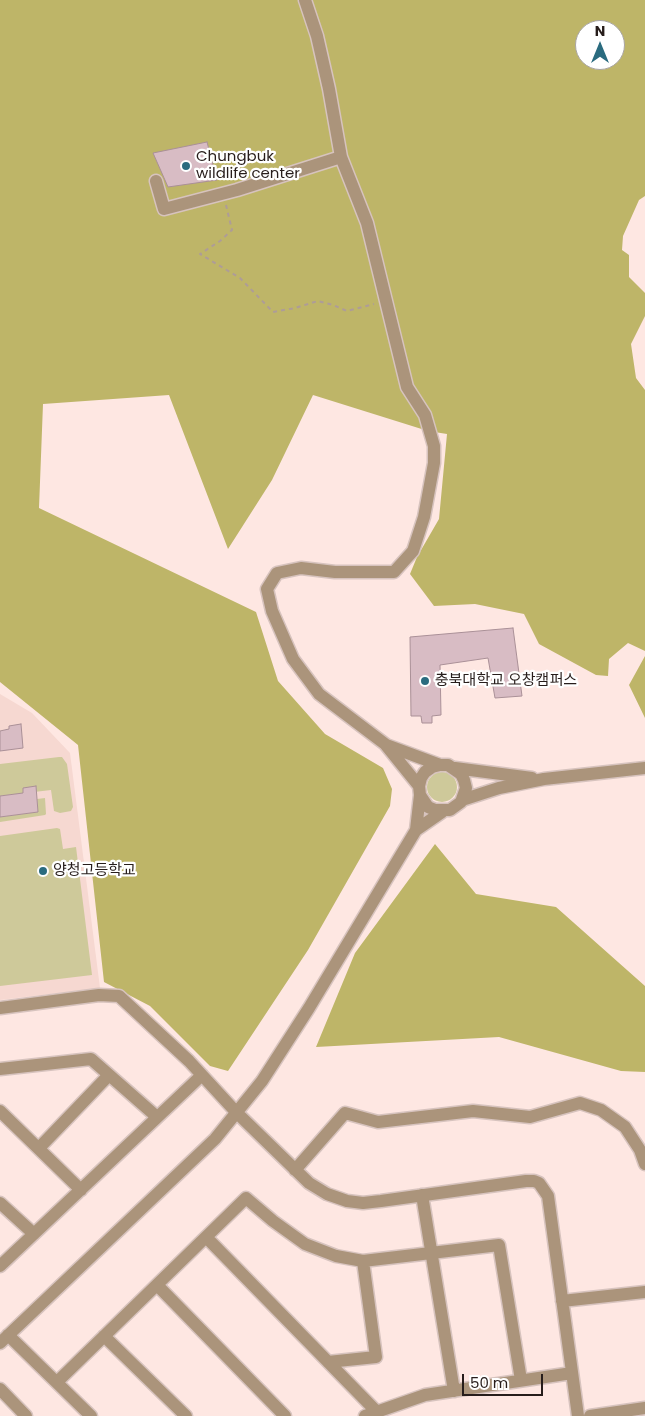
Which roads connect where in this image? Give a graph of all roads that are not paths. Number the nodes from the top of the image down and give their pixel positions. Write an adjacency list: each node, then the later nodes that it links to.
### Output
1 (306, 0): 2 (street)
2 (341, 157): 3 (street); 4 (street)
3 (156, 181)
4 (385, 744): 5 (street); 9 (street)
5 (440, 765): 6 (street); 9 (street)
6 (455, 768): 8 (street); 10 (street)
7 (645, 768): 8 (street)
8 (544, 779): 10 (street)
9 (419, 791): 11 (street); 12 (street)
10 (462, 800): 11 (street)
11 (442, 812): 12 (street)
12 (416, 830): 18 (street)
13 (0, 1008): 16 (street)
14 (0, 1069): 15 (street)
15 (109, 1075): 19 (street); 20 (street)
16 (202, 1075): 18 (street); 19 (street)
17 (0, 1111): 20 (street)
18 (236, 1112): 22 (street); 35 (street)
19 (158, 1117): 23 (street)
20 (39, 1148): 23 (street)
21 (645, 1164): 22 (street)
22 (295, 1170): 24 (street)
23 (81, 1190): 26 (street)
24 (422, 1195): 28 (street); 33 (street)
25 (0, 1203): 26 (street)
26 (34, 1234): 30 (street)
27 (206, 1237): 29 (street); 31 (street); 36 (street)
28 (432, 1253): 29 (street); 38 (street); 41 (street)
29 (363, 1260): 36 (street)
30 (0, 1266)
31 (157, 1285): 34 (street); 47 (street)
32 (645, 1292): 33 (street)
33 (562, 1301): 37 (street)
34 (104, 1336): 39 (street); 46 (street)
35 (4, 1339): 39 (street)
36 (328, 1362): 43 (street)
37 (572, 1372): 38 (street); 48 (street)
38 (521, 1380): 41 (street)
39 (57, 1382): 45 (street)
40 (0, 1389): 44 (street)
41 (454, 1391): 43 (street)
42 (645, 1408): 49 (street)
43 (371, 1414)
44 (26, 1416)
45 (91, 1416)
46 (186, 1416)
47 (285, 1416)
48 (578, 1416)
49 (590, 1416)

